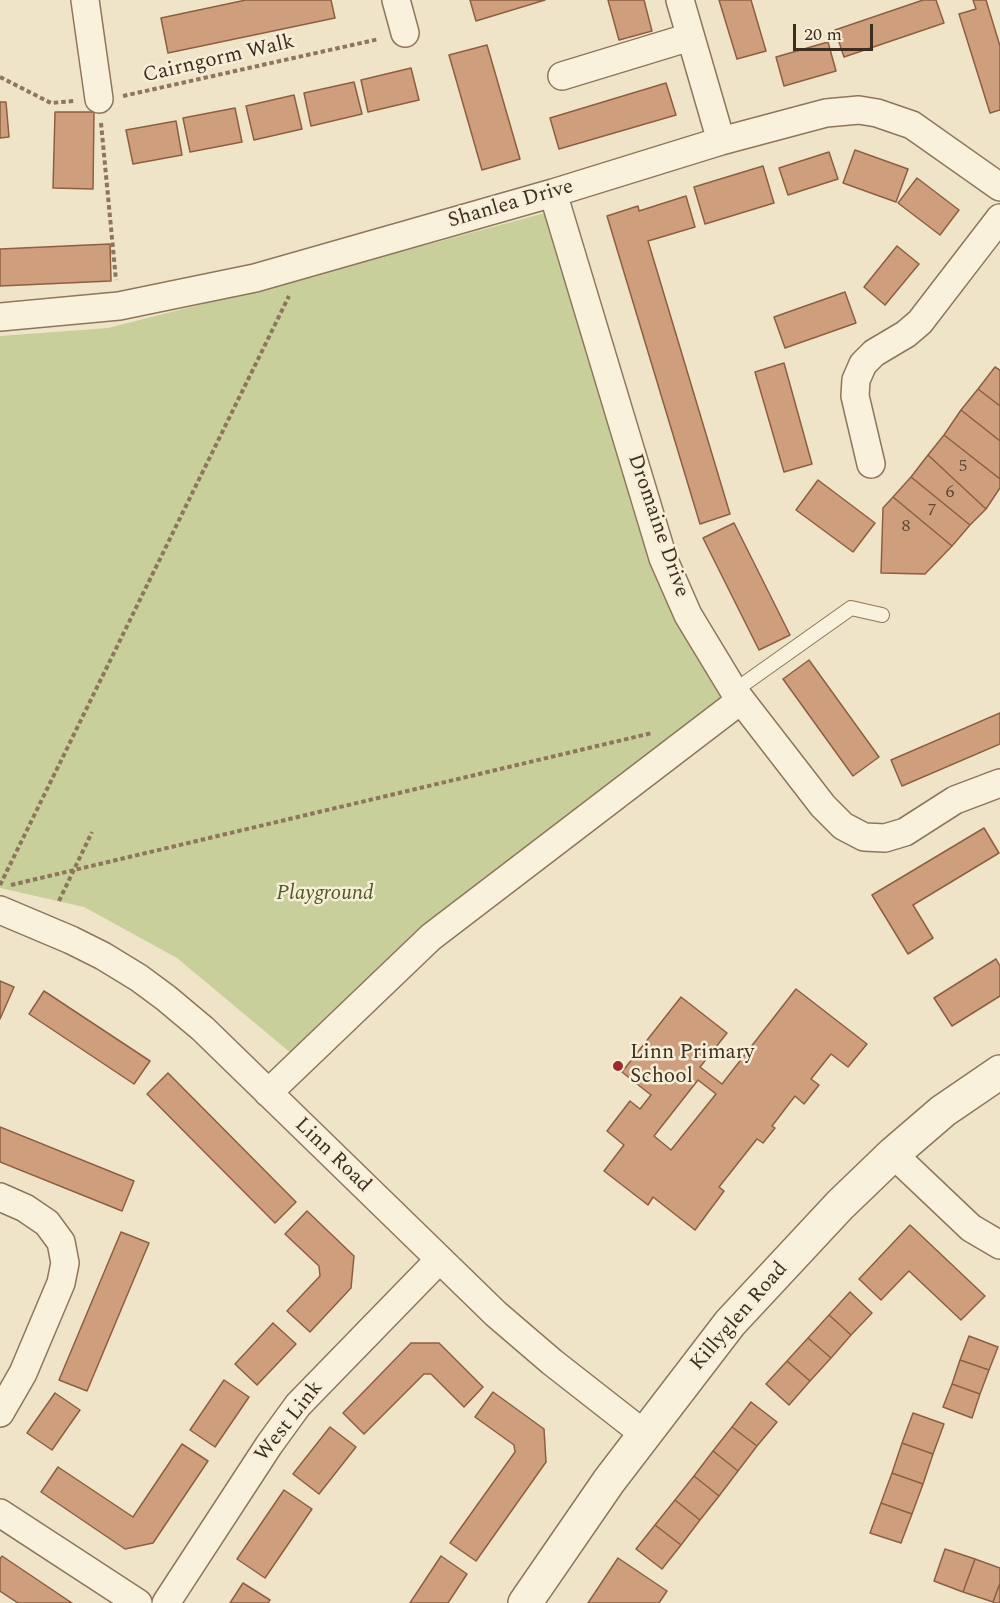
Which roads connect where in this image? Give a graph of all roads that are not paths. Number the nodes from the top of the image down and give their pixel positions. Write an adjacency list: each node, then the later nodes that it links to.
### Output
1 (85, 0): 7 (street)
2 (396, 0): 4 (street)
3 (680, 0): 5 (street)
4 (405, 33)
5 (690, 38): 6 (street); 8 (street)
6 (562, 76)
7 (99, 99)
8 (721, 141): 9 (street, Shanlea Drive); 10 (street, Shanlea Drive)
9 (1000, 187)
10 (553, 193): 12 (street, Shanlea Drive); 15 (street, Dromaine Drive)
11 (1000, 218): 13 (street)
12 (0, 317)
13 (871, 464)
14 (882, 615): 15 (lane)
15 (738, 695): 16 (street, Dromaine Drive); 19 (street)
16 (1000, 783)
17 (0, 910): 19 (street, Linn Road)
18 (1000, 1072): 20 (street, Killyglen Road)
19 (268, 1093): 23 (street, Linn Road)
20 (893, 1154): 22 (street); 25 (street, Killyglen Road)
21 (0, 1197): 24 (street)
22 (1000, 1245)
23 (439, 1260): 25 (street, Linn Road); 28 (street, West Link)
24 (0, 1413)
25 (644, 1434): 29 (street, Killyglen Road)
26 (0, 1513): 27 (street)
27 (138, 1603)
28 (166, 1603)
29 (525, 1603)

